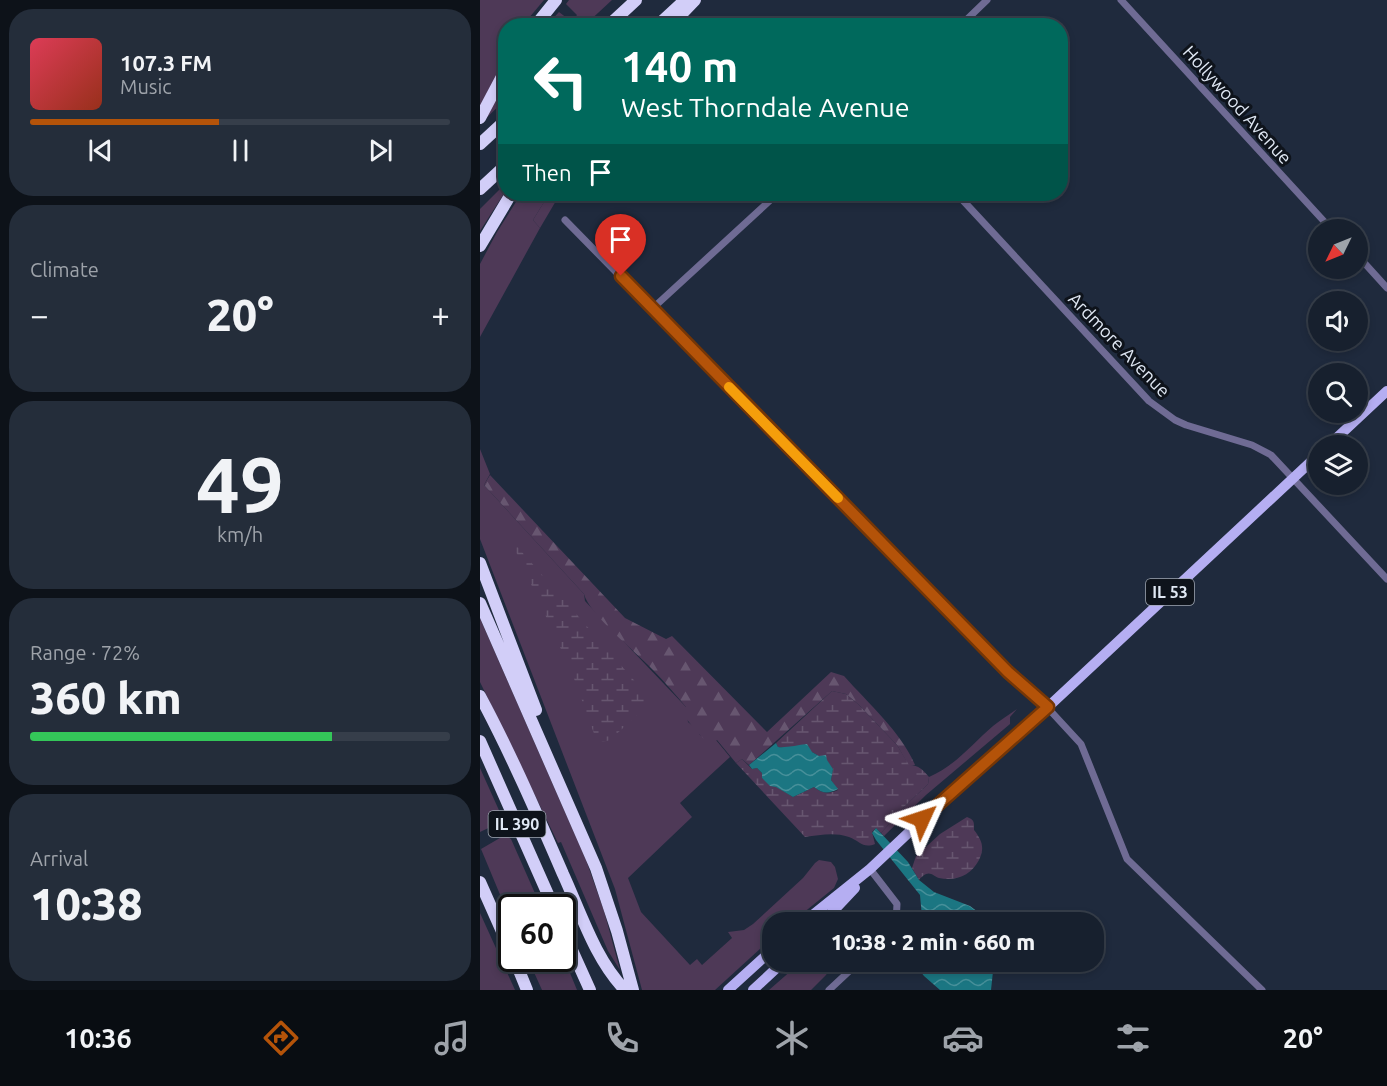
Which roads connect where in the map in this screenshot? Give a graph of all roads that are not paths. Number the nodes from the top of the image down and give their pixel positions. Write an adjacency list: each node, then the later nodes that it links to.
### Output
1 (556, 0): 7 (highway)
2 (636, 0): 8 (highway)
3 (685, 0): 9 (highway)
4 (695, 0): 10 (highway)
5 (987, 0): 11 (street)
6 (1121, 0): 21 (street, Hollywood Avenue)
7 (541, 18)
8 (617, 18)
9 (666, 18)
10 (678, 18)
11 (968, 18)
12 (498, 84): 13 (highway)
13 (480, 118)
14 (498, 127): 15 (highway)
15 (480, 144)
16 (498, 172): 17 (highway)
17 (480, 189)
18 (508, 201): 23 (highway)
19 (769, 201): 26 (street)
20 (964, 201): 30 (street, Ardmore Avenue)
21 (1322, 219)
22 (565, 220): 26 (street)
23 (480, 246)
24 (1368, 267): 25 (street)
25 (1387, 288)
26 (653, 308): 35 (street)
27 (1387, 392): 28 (main road)
28 (1340, 435)
29 (1308, 464): 30 (main road, IL 53)
30 (1293, 478): 32 (street, Ardmore Avenue); 35 (main road, IL 53)
31 (480, 563): 37 (highway)
32 (1387, 579)
33 (480, 603): 37 (highway)
34 (480, 696): 52 (highway)
35 (1048, 707): 38 (main road, IL 53); 57 (street)
36 (480, 741): 40 (highway, IL 390)
37 (561, 785): 53 (highway)
38 (870, 869): 41 (main road, IL 53); 42 (main road, IL 53); 43 (street)
39 (480, 882): 44 (highway)
40 (548, 894)
41 (816, 912)
42 (833, 912)
43 (897, 912)
44 (498, 922)
45 (576, 959): 51 (highway)
46 (762, 959): 54 (main road)
47 (520, 972): 50 (highway)
48 (772, 972): 55 (main road)
49 (848, 972): 56 (street)
50 (527, 990)
51 (590, 990)
52 (625, 990)
53 (633, 990)
54 (728, 990)
55 (753, 990)
56 (829, 990)
57 (1262, 990)

